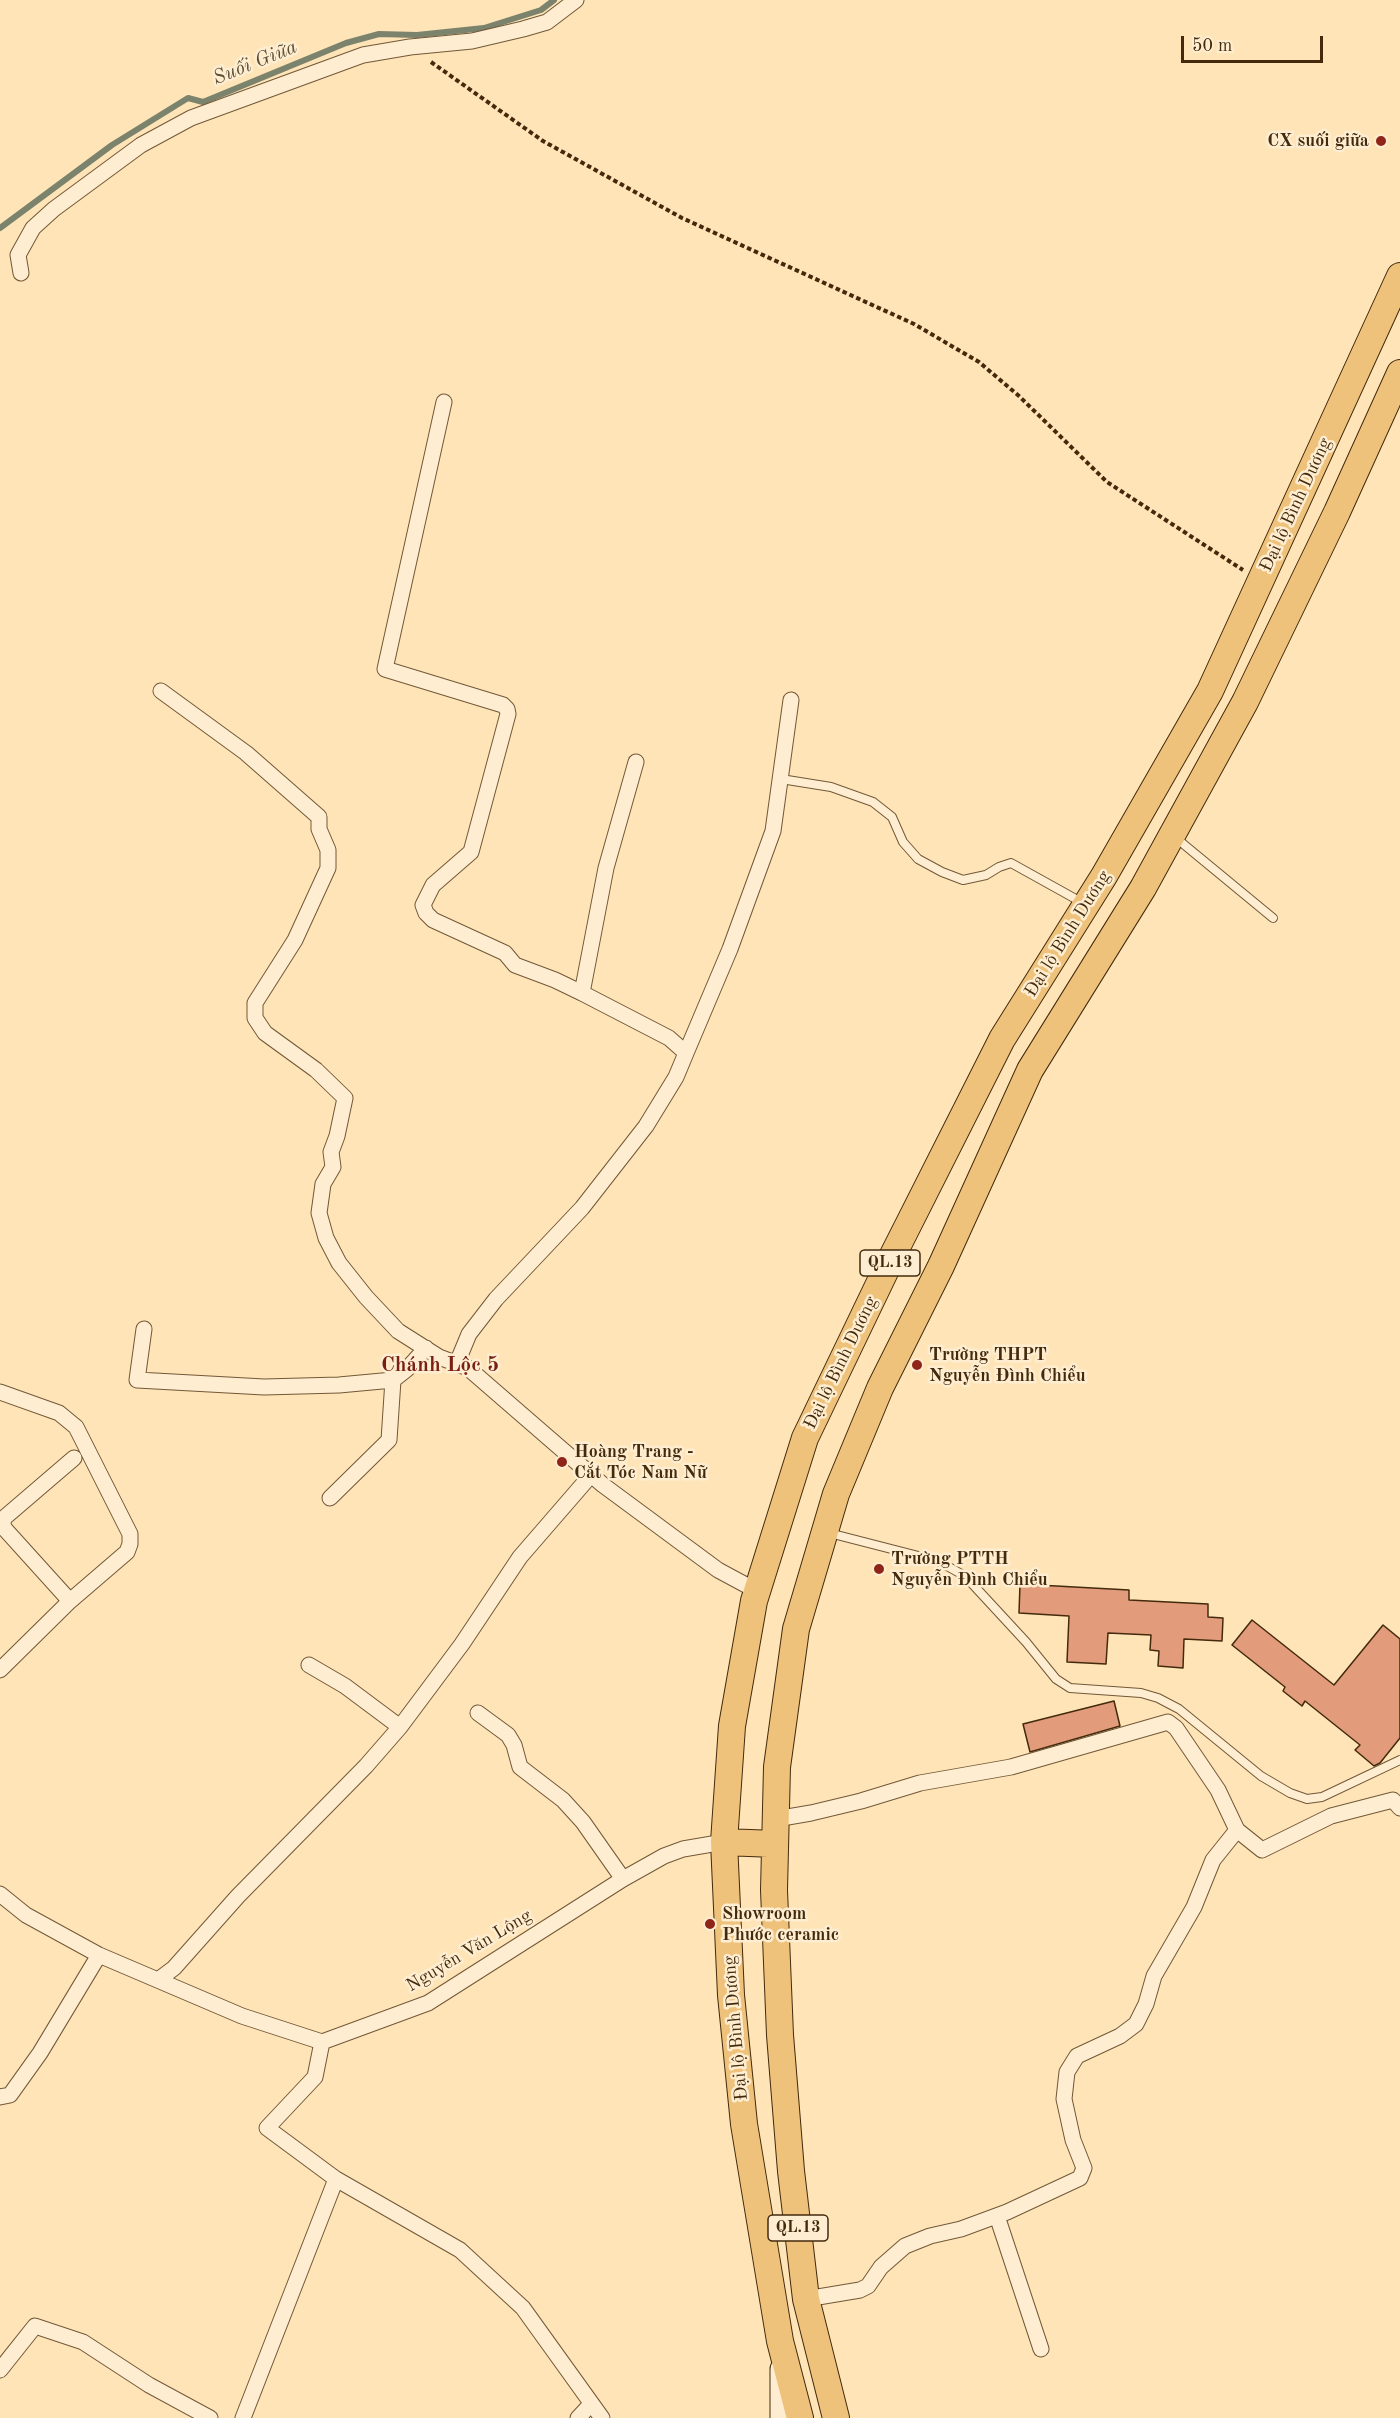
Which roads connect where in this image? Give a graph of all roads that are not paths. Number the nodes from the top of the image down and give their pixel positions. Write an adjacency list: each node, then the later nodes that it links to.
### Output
1 (576, 0): 2 (street)
2 (21, 273)
3 (1400, 276): 11 (highway, Đại lộ Bình Dương / QL.13)
4 (1400, 373): 10 (highway, QL.13)
5 (444, 402): 13 (street)
6 (161, 691): 16 (street)
7 (791, 700): 9 (street)
8 (636, 762): 13 (street)
9 (781, 779): 11 (lane); 14 (street)
10 (1172, 835): 12 (lane); 23 (highway, QL.13)
11 (1086, 905): 24 (highway, Đại lộ Bình Dương / QL.13)
12 (1273, 918)
13 (582, 993): 14 (street)
14 (686, 1053): 17 (street)
15 (144, 1329): 18 (street)
16 (426, 1348): 17 (street); 18 (street)
17 (457, 1363): 21 (street)
18 (393, 1380): 22 (street)
19 (0, 1392): 25 (street)
20 (74, 1458): 25 (street)
21 (591, 1474): 24 (street); 29 (street)
22 (330, 1498)
23 (825, 1532): 30 (lane); 33 (highway, QL.13)
24 (757, 1591): 34 (highway, Đại lộ Bình Dương / QL.13)
25 (70, 1600): 27 (street)
26 (309, 1665): 29 (street)
27 (0, 1670)
28 (478, 1713): 35 (street)
29 (400, 1727): 38 (street)
30 (1400, 1760)
31 (1400, 1808): 32 (street)
32 (1237, 1830): 33 (street); 42 (street)
33 (775, 1831): 34 (highway); 43 (highway, QL.13)
34 (724, 1842): 35 (street, Nguyễn Văn Lộng); 44 (highway, Đại lộ Bình Dương / QL.13)
35 (623, 1879): 39 (street, Nguyễn Văn Lộng)
36 (0, 1894): 37 (street)
37 (99, 1955): 38 (street); 40 (street)
38 (158, 1980): 39 (street)
39 (322, 2042): 41 (street)
40 (0, 2097)
41 (336, 2179): 47 (street); 49 (street)
42 (997, 2216): 43 (street); 45 (street)
43 (806, 2299): 54 (highway, QL.13)
44 (780, 2341): 52 (main road); 53 (highway, Đại lộ Bình Dương / QL.13)
45 (1041, 2349)
46 (0, 2370): 48 (street)
47 (591, 2403): 50 (street); 51 (street)
48 (210, 2418)
49 (243, 2418)
50 (578, 2418)
51 (603, 2418)
52 (781, 2418)
53 (800, 2418)
54 (836, 2418)

